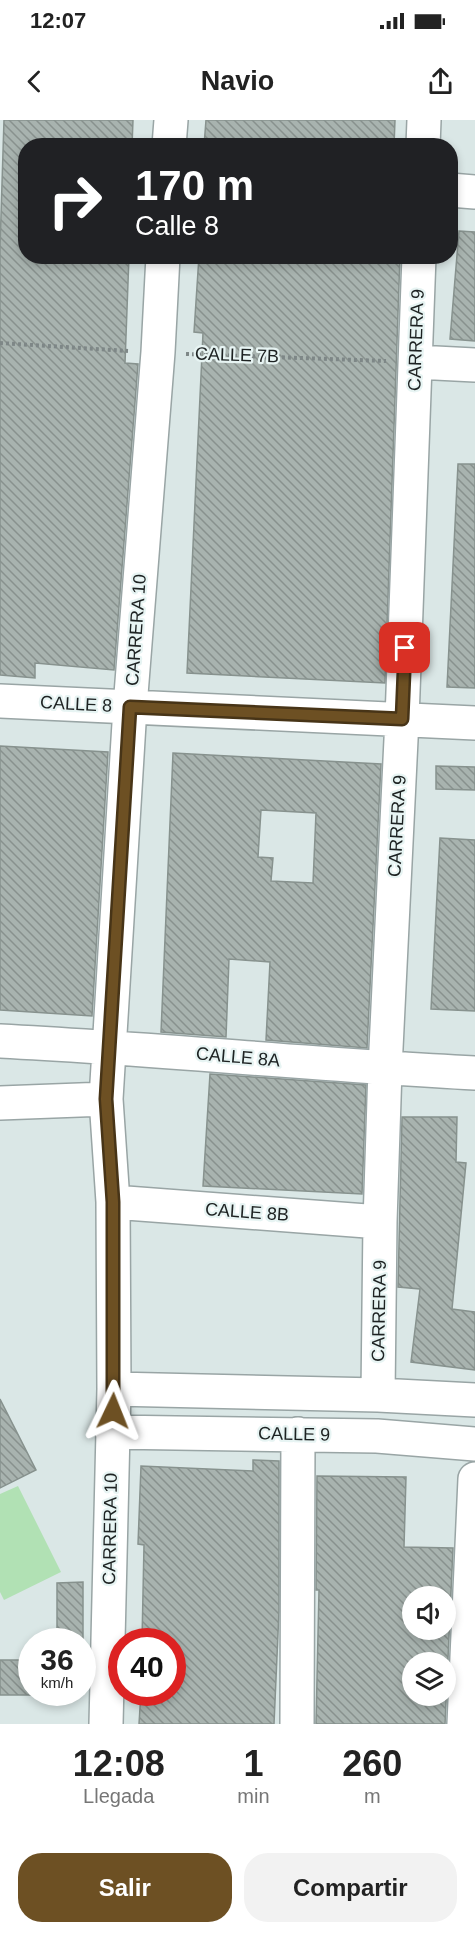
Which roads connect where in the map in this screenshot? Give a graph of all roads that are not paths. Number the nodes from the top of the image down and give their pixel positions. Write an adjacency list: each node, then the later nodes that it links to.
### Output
1 (171, 120): 3 (street)
2 (424, 120): 4 (street)
3 (170, 138)
4 (423, 138)
5 (458, 191): 6 (street)
6 (475, 192)
7 (163, 264): 12 (street, CARRERA 10)
8 (419, 264): 9 (street, CARRERA 9)
9 (416, 362): 10 (street); 13 (street, CARRERA 9)
10 (475, 365)
11 (0, 701): 12 (street, CALLE 8)
12 (130, 707): 13 (street, CALLE 8); 16 (street, CARRERA 10)
13 (402, 719): 14 (street, CALLE 8); 17 (street, CARRERA 9)
14 (475, 723)
15 (0, 1041): 16 (street, CALLE 8A)
16 (110, 1046): 17 (street, CALLE 8A); 19 (street, CARRERA 10)
17 (386, 1069): 18 (street, CALLE 8A); 22 (street, CARRERA 9)
18 (475, 1073)
19 (106, 1099): 20 (street); 21 (street, CARRERA 10)
20 (0, 1103)
21 (113, 1202): 22 (street, CALLE 8B); 23 (street, CARRERA 10)
22 (380, 1222): 24 (street, CARRERA 9)
23 (114, 1389): 24 (street); 26 (street, CARRERA 10)
24 (378, 1395): 25 (street)
25 (475, 1400)
26 (112, 1432): 27 (street, CALLE 9); 30 (street, CARRERA 10)
27 (298, 1434): 28 (street, CALLE 9); 31 (street)
28 (475, 1444)
29 (475, 1479): 32 (street)
30 (106, 1724)
31 (297, 1724)
32 (464, 1724)

